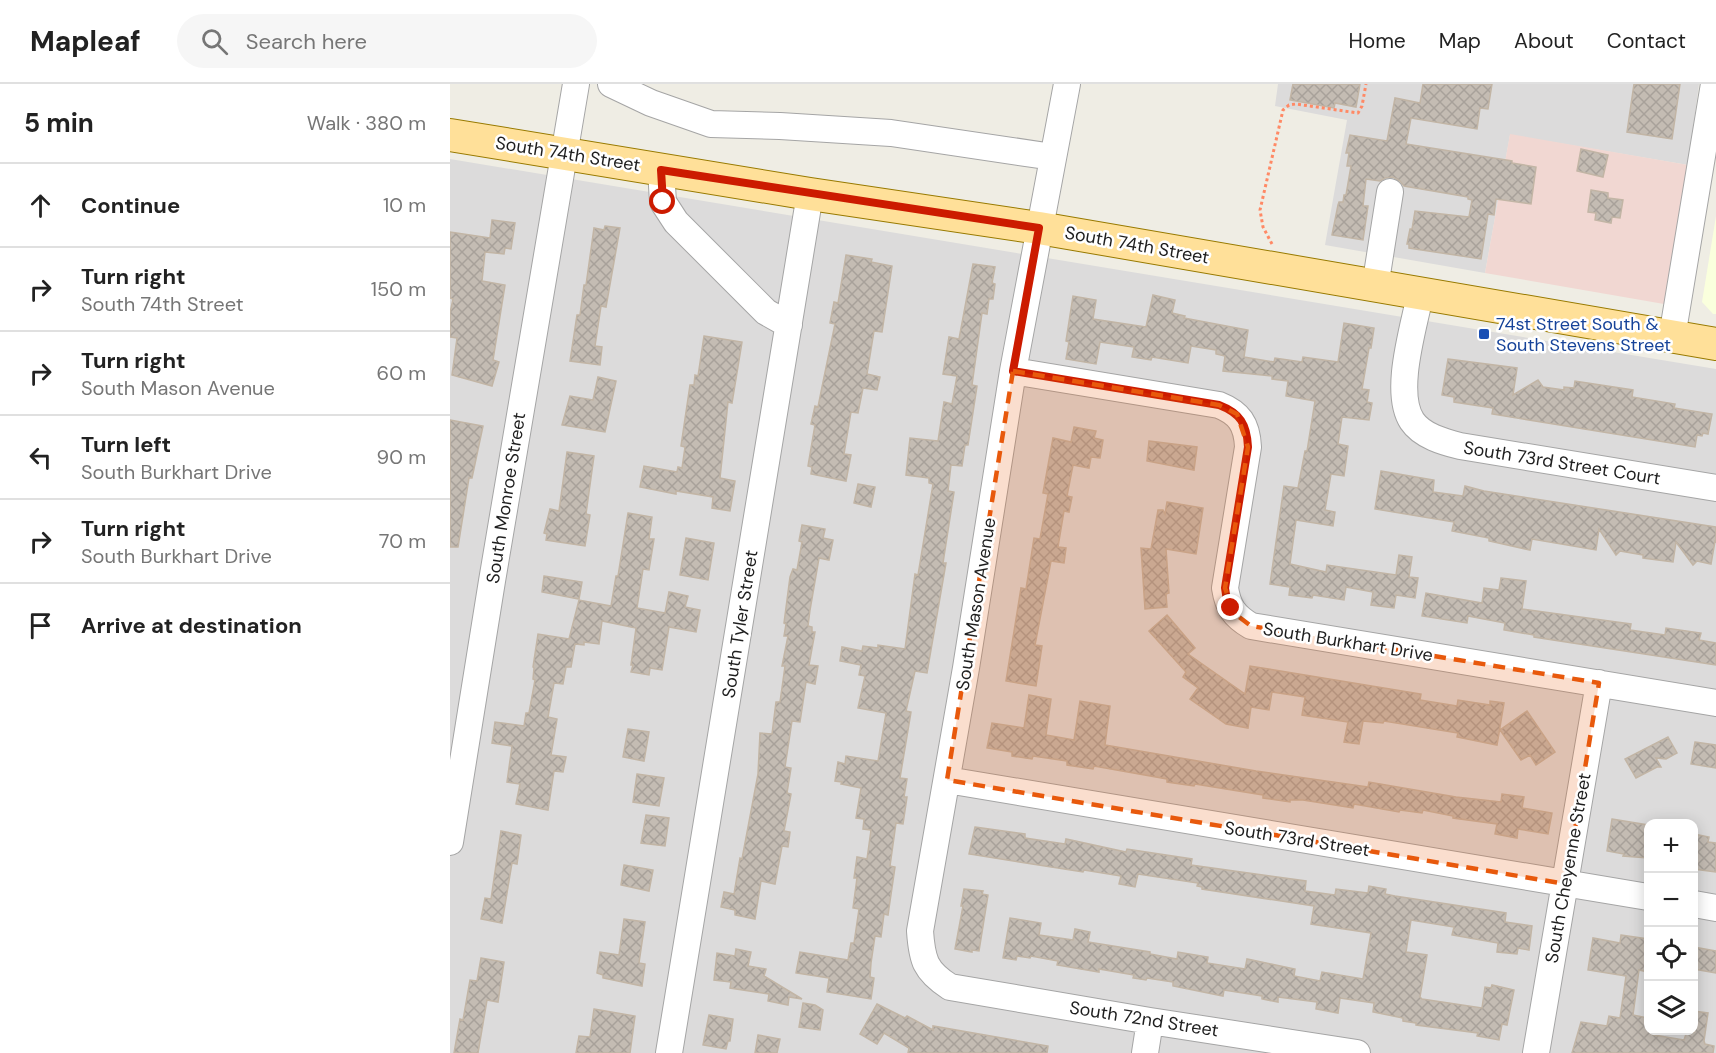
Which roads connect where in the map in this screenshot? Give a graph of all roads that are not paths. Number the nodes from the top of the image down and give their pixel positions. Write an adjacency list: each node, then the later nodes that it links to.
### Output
1 (576, 84): 6 (street, South Monroe Street)
2 (611, 84): 7 (street)
3 (1067, 84): 7 (street, South Mason Avenue)
4 (1714, 84): 15 (street)
5 (450, 135): 6 (main road, South 74th Street)
6 (564, 154): 8 (main road, South 74th Street); 22 (street, South Monroe Street)
7 (1053, 157): 11 (street, South Mason Avenue)
8 (661, 170): 10 (main road, South 74th Street); 14 (street)
9 (1390, 192): 12 (street)
10 (810, 194): 11 (main road, South 74th Street); 14 (street, South Tyler Street)
11 (1039, 228): 12 (main road, South 74th Street); 17 (street, South Mason Avenue)
12 (1375, 287): 13 (main road, South 74th Street)
13 (1420, 295): 15 (main road, South 74th Street); 18 (street, South 73rd Street Court)
14 (789, 325): 29 (street, South Tyler Street)
15 (1672, 337): 16 (main road, South 74th Street)
16 (1716, 344)
17 (1013, 371): 19 (street, South Burkhart Drive); 21 (street, South Mason Avenue)
18 (1716, 488)
19 (1599, 683): 20 (street, South Burkhart Drive); 23 (street, South Cheyenne Street)
20 (1716, 703)
21 (946, 780): 23 (street, South 73rd Street); 27 (street, South Mason Avenue)
22 (450, 842)
23 (1566, 884): 24 (street, South 73rd Street); 32 (street, South Cheyenne Street)
24 (1644, 896)
25 (1698, 905): 26 (street)
26 (1716, 908)
27 (934, 977): 28 (street, South 72nd Street)
28 (1150, 1021): 30 (street); 31 (street, South 72nd Street)
29 (669, 1053)
30 (1145, 1053)
31 (1357, 1053)
32 (1536, 1053)

